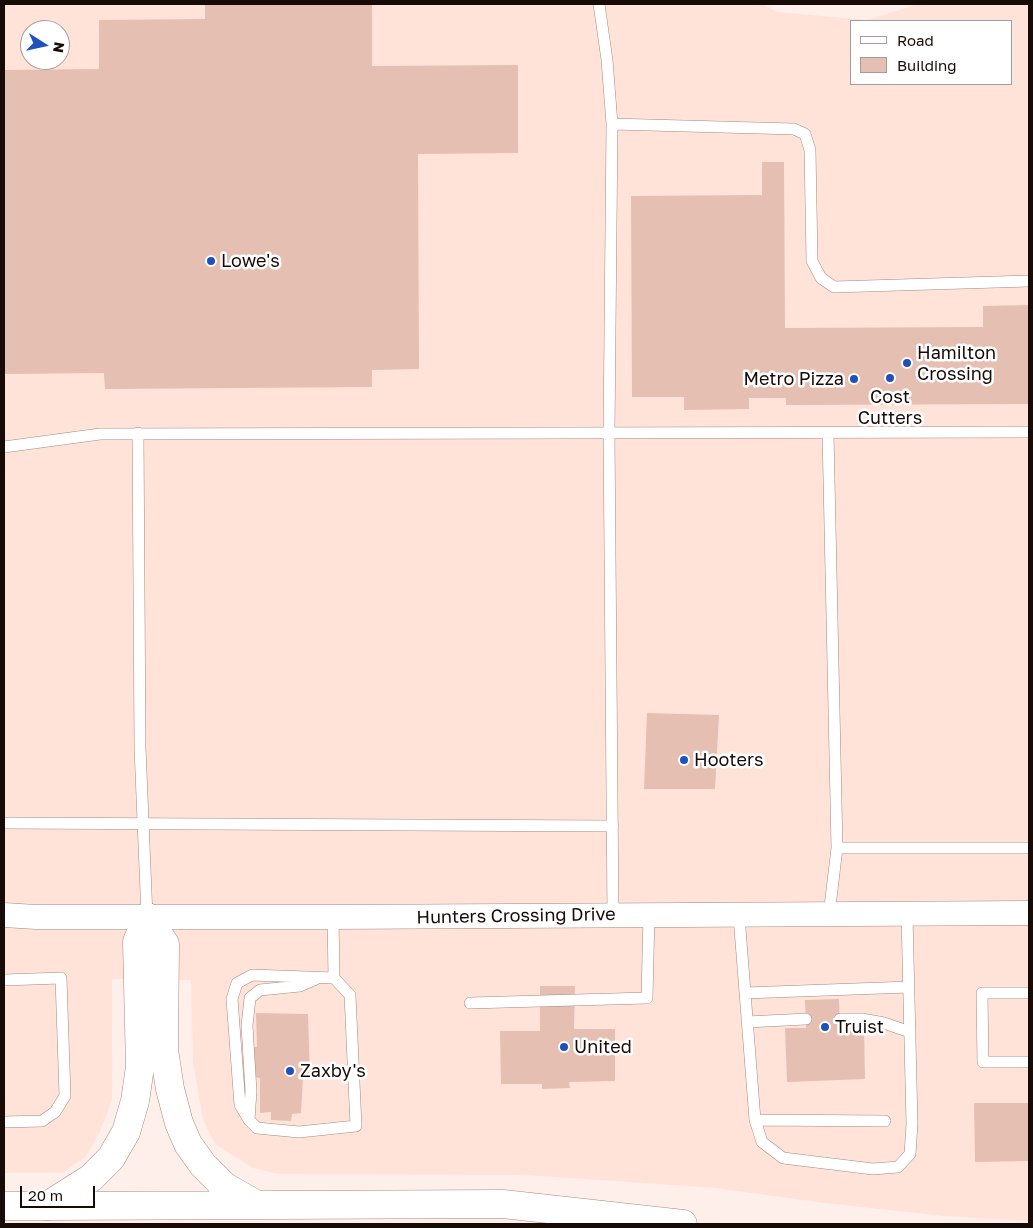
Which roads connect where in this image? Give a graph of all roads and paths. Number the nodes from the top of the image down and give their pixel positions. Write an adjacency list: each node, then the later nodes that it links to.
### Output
1 (599, 4): 2 (lane)
2 (612, 124): 3 (lane); 5 (lane)
3 (1029, 281)
4 (1029, 432): 6 (lane)
5 (609, 433): 6 (lane); 7 (lane); 11 (lane)
6 (828, 433): 12 (lane)
7 (138, 434): 8 (lane); 10 (lane)
8 (4, 447)
9 (4, 824): 10 (lane)
10 (142, 824): 11 (lane); 20 (lane)
11 (613, 826): 17 (lane)
12 (837, 848): 13 (lane); 18 (lane)
13 (1029, 848)
14 (1029, 913): 19 (street, Hunters Crossing Drive)
15 (649, 914): 17 (street, Hunters Crossing Drive); 21 (street, Hunters Crossing Drive); 29 (lane)
16 (4, 915): 20 (street, Hunters Crossing Drive)
17 (612, 915): 22 (street, Hunters Crossing Drive)
18 (829, 915): 19 (street, Hunters Crossing Drive); 21 (street, Hunters Crossing Drive)
19 (907, 915): 26 (lane)
20 (147, 916): 22 (street, Hunters Crossing Drive); 39 (main road); 41 (main road)
21 (739, 916): 28 (lane)
22 (333, 918): 24 (lane)
23 (320, 978): 24 (lane); 35 (lane); 35 (lane)
24 (334, 978): 35 (lane)
25 (4, 980): 38 (lane)
26 (909, 987): 28 (lane); 33 (lane)
27 (1029, 993): 34 (lane)
28 (745, 994): 32 (lane)
29 (470, 1003)
30 (806, 1019): 32 (lane)
31 (840, 1019): 33 (lane)
32 (747, 1022): 36 (lane)
33 (910, 1032): 36 (lane)
34 (1029, 1062)
35 (249, 1120)
36 (755, 1120): 37 (lane)
37 (885, 1121)
38 (4, 1122)
39 (257, 1205): 41 (main road); 42 (main road)
40 (4, 1206): 41 (main road)
41 (47, 1206)
42 (683, 1224)

